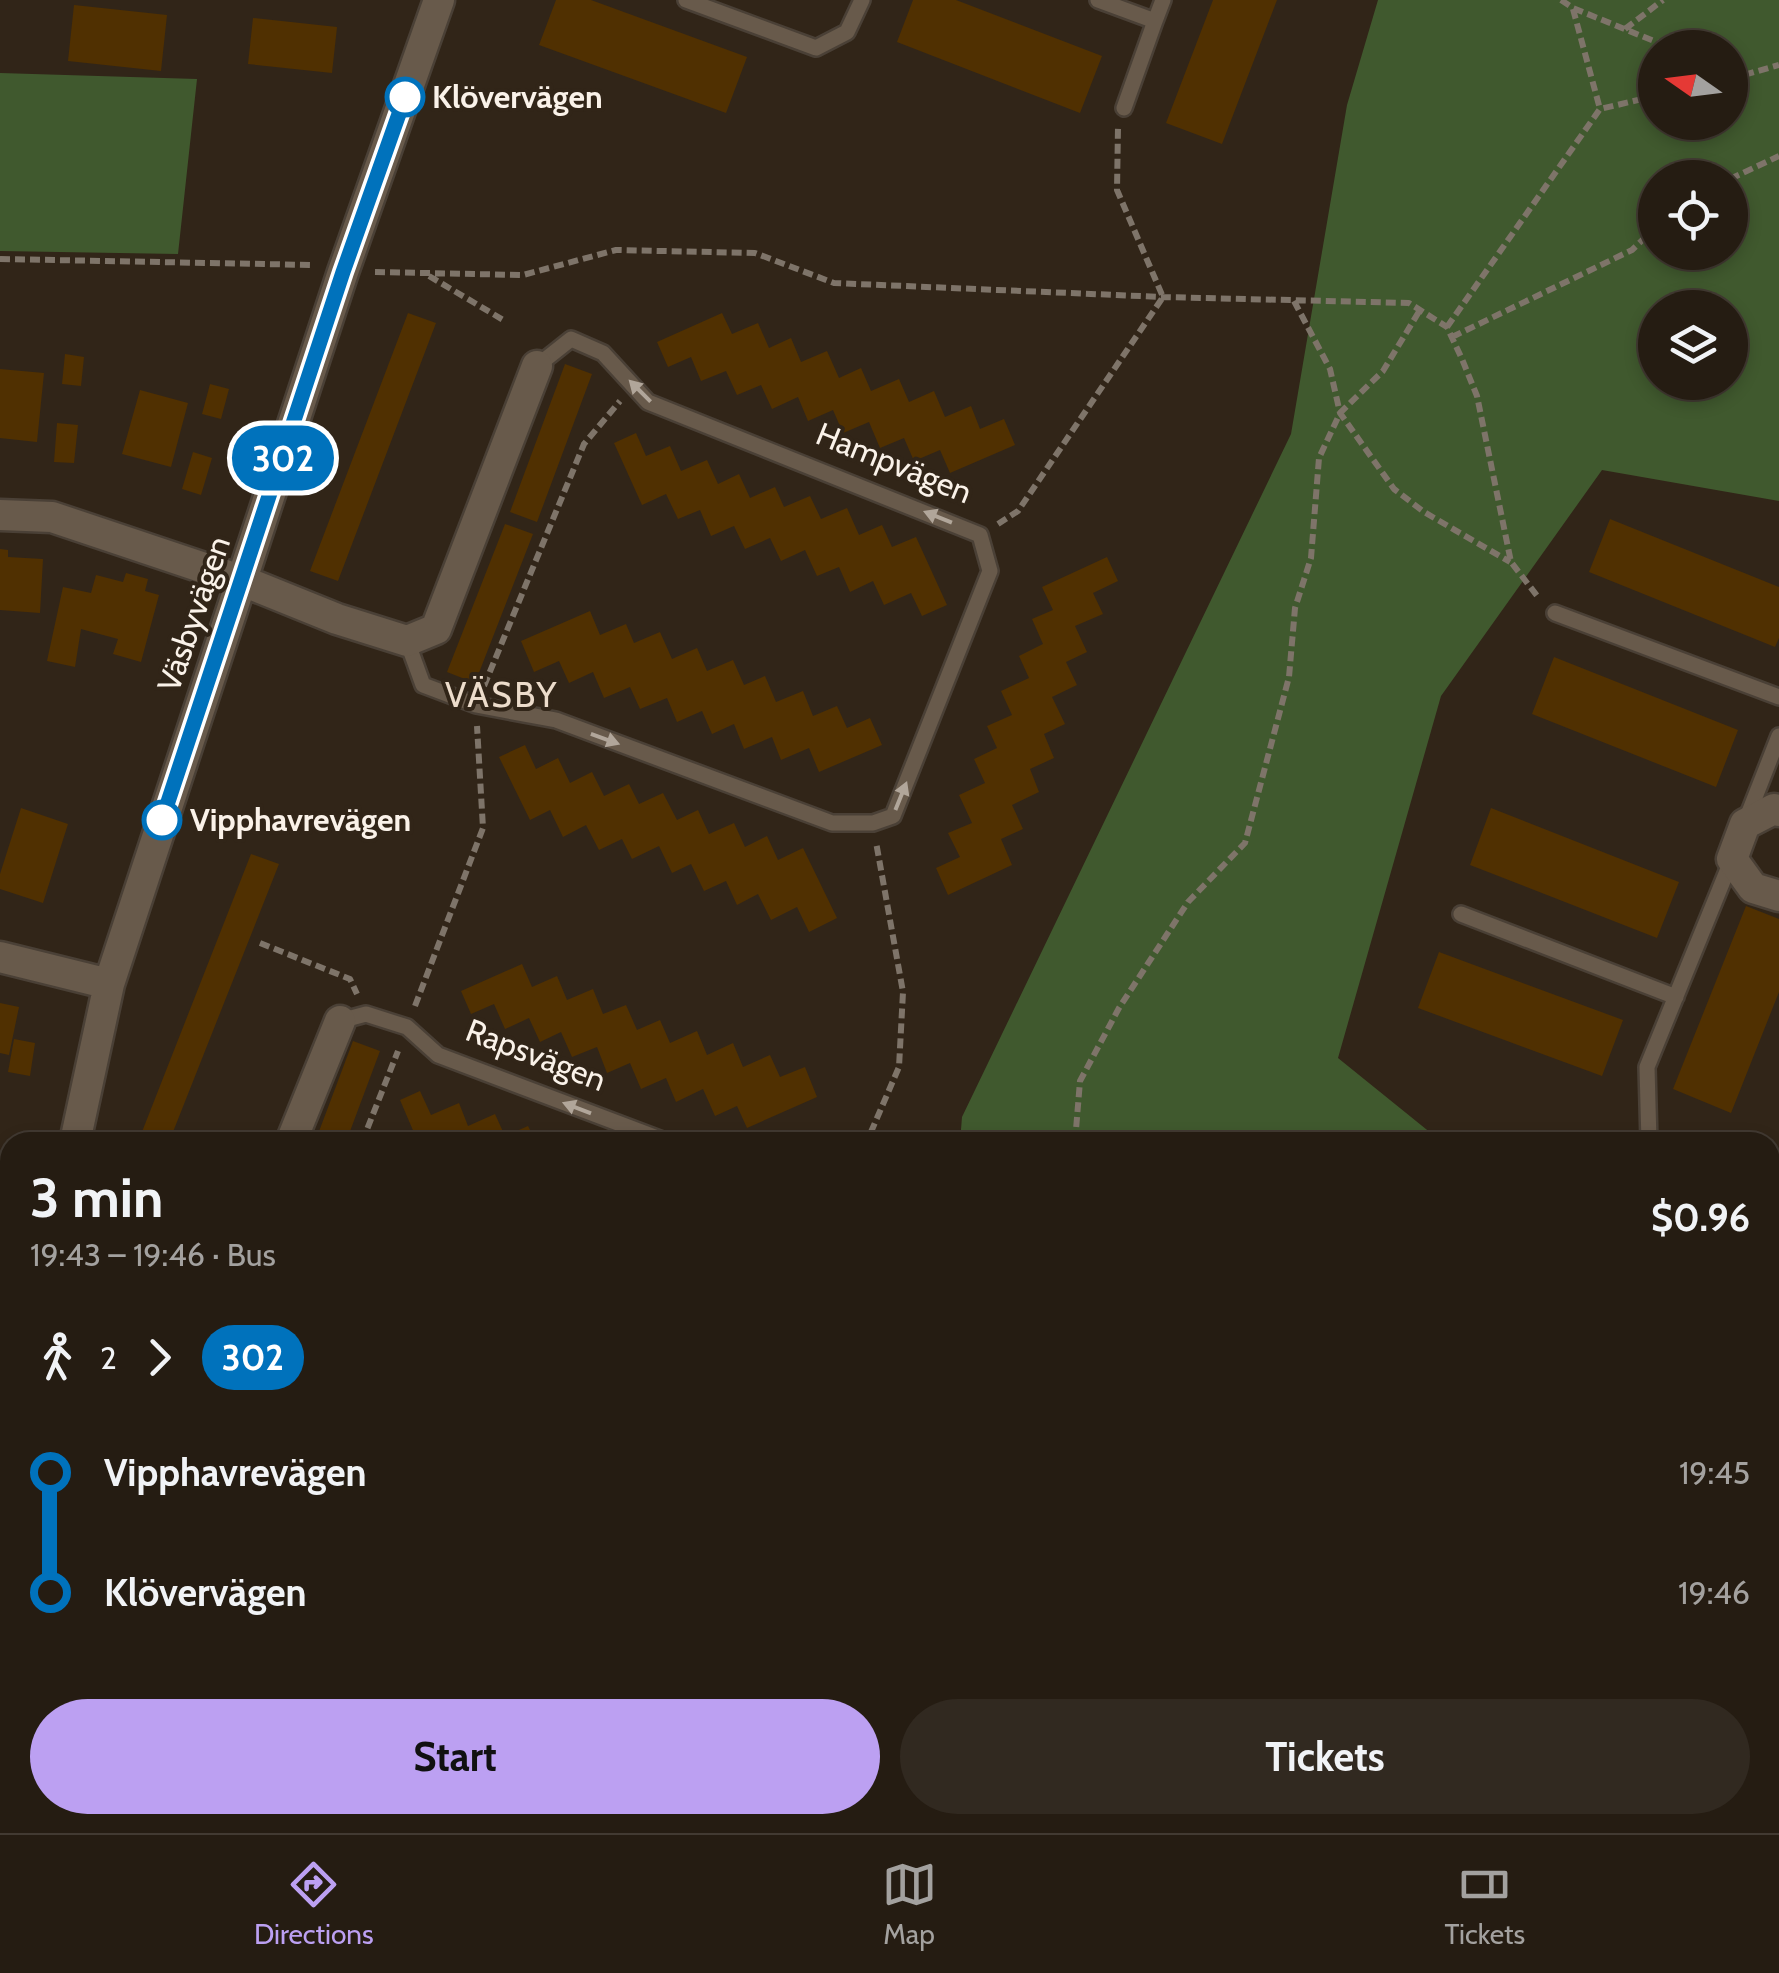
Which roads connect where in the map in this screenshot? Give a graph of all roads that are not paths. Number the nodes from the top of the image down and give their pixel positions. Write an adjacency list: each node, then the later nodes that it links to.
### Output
1 (440, 0): 10 (street, Väsbyvägen)
2 (686, 0): 3 (lane)
3 (862, 0)
4 (1098, 0): 6 (lane)
5 (1163, 0): 6 (lane)
6 (1155, 21): 7 (lane)
7 (1124, 108)
8 (537, 366): 12 (street, Hampvägen); 12 (lane, Hampvägen, one-way to 8)
9 (0, 515): 10 (street)
10 (244, 580): 12 (street); 21 (street, Väsbyvägen)
11 (1554, 613): 13 (lane)
12 (407, 641)
13 (1779, 697)
14 (1779, 736): 16 (lane)
15 (1779, 811): 16 (street)
16 (1745, 824): 17 (street)
17 (1732, 860): 18 (street); 22 (lane)
18 (1779, 896)
19 (1461, 914): 22 (lane)
20 (0, 958): 21 (street)
21 (109, 984): 24 (street, Väsbyvägen)
22 (1676, 996): 27 (lane)
23 (353, 1018): 25 (street); 26 (lane, Rapsvägen, one-way to 23)
24 (77, 1132)
25 (296, 1132)
26 (642, 1132)
27 (1649, 1132)

